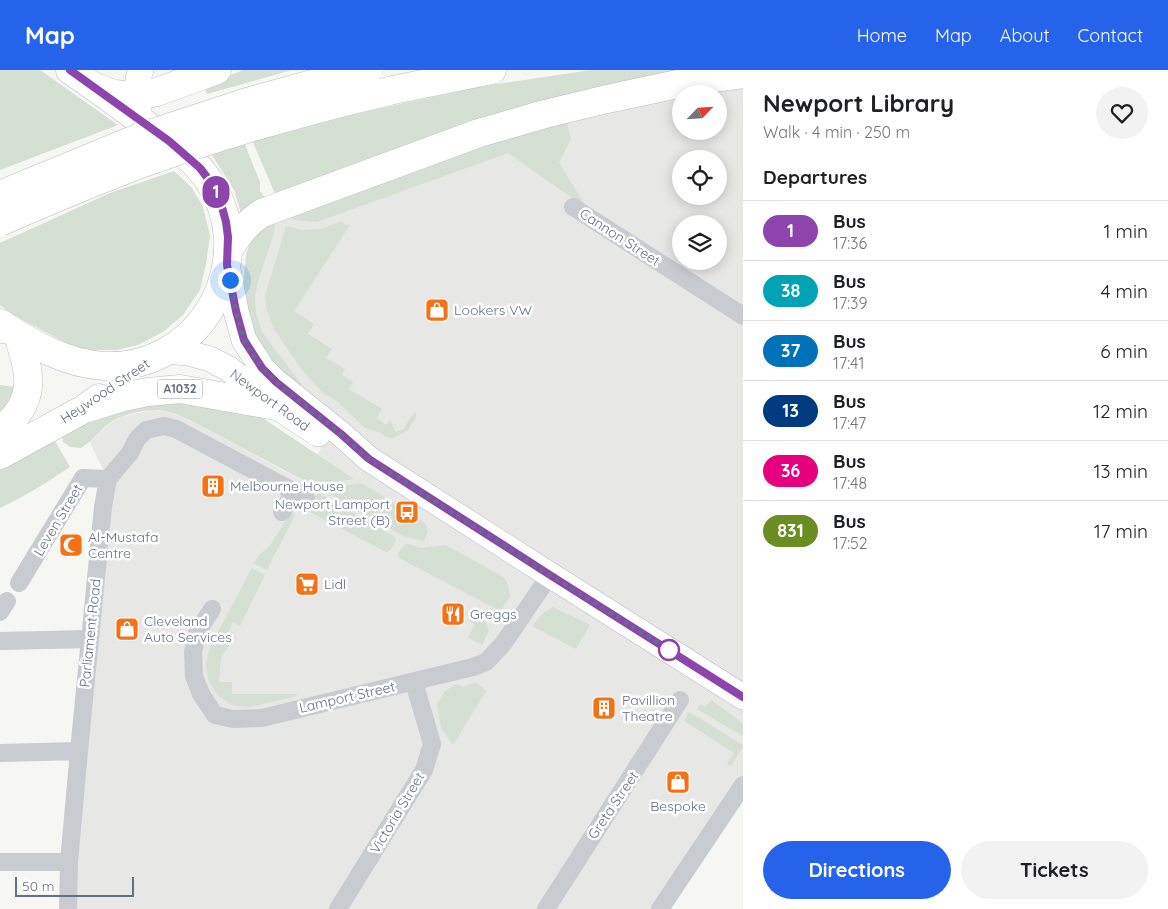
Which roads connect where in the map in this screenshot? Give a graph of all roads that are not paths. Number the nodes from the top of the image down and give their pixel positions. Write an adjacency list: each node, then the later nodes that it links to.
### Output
1 (70, 70): 6 (main road)
2 (217, 70): 6 (main road)
3 (367, 70): 7 (main road, bridge)
4 (492, 70): 9 (main road, bridge)
5 (743, 74): 10 (main road)
6 (139, 96): 10 (main road)
7 (0, 195)
8 (573, 207): 11 (street, Cannon Street)
9 (0, 222)
10 (228, 258): 13 (main road, Heywood Street); 18 (main road, Newport Road)
11 (743, 316)
12 (7, 329): 13 (main road); 16 (main road)
13 (162, 353): 14 (main road, Newport Road); 15 (main road, Heywood Street / A1032)
14 (276, 406): 15 (main road, A1032); 18 (main road, Newport Road)
15 (84, 408): 17 (main road, Heywood Street / A1032)
16 (0, 431)
17 (0, 455)
18 (369, 459): 21 (main road, Newport Road)
19 (108, 480): 20 (street, Parliament Road); 22 (street, Leven Street); 24 (street, Parliament Road)
20 (282, 512)
21 (550, 575): 26 (street, Lamport Street); 27 (main road, Newport Road)
22 (19, 583)
23 (212, 609): 26 (street, Lamport Street)
24 (90, 639): 25 (street); 29 (street, Parliament Road)
25 (0, 641)
26 (414, 682): 35 (street, Victoria Street)
27 (743, 697)
28 (680, 700): 36 (street, Greta Street)
29 (78, 751): 30 (street); 33 (street, Parliament Road)
30 (0, 753)
31 (743, 785): 37 (street)
32 (0, 862): 33 (street)
33 (69, 862): 34 (street, Parliament Road)
34 (68, 909)
35 (338, 909)
36 (546, 909)
37 (660, 909)

